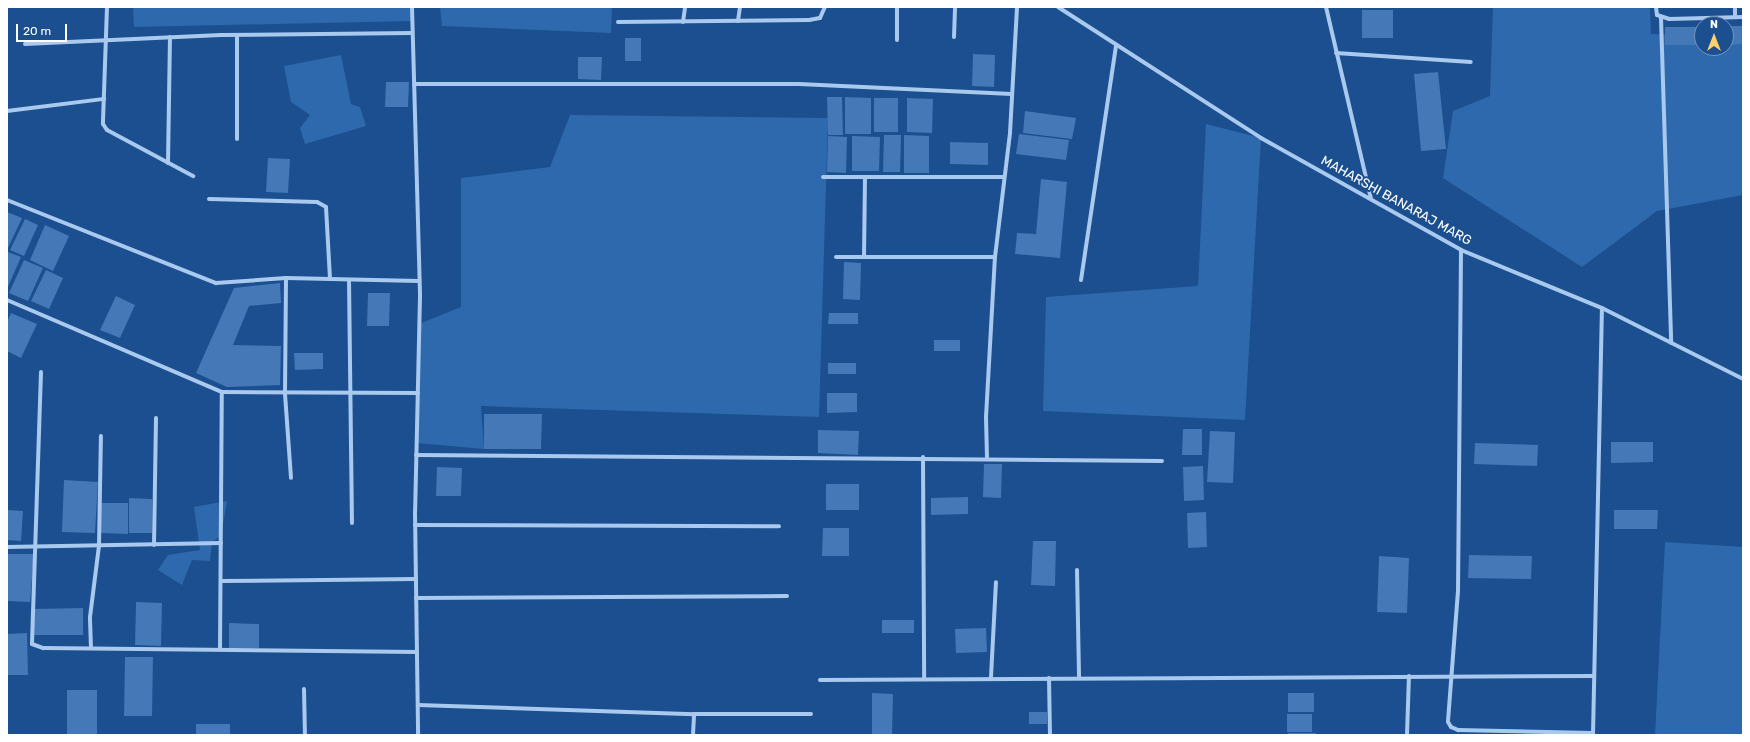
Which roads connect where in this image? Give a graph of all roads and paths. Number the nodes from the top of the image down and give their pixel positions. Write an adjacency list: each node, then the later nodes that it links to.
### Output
1 (107, 7): 23 (street)
2 (412, 7): 19 (street)
3 (685, 7): 18 (street)
4 (740, 7): 16 (street)
5 (825, 7): 16 (street)
6 (897, 7): 24 (street)
7 (955, 7): 22 (street)
8 (1017, 7): 30 (street)
9 (1058, 7): 26 (street, MAHARSHI BANARAJ MARG)
10 (1326, 7): 27 (street)
11 (1656, 7): 15 (street)
12 (1735, 7): 14 (street)
13 (1743, 16): 14 (street)
14 (1735, 17): 15 (street)
15 (1661, 18): 53 (street)
16 (738, 21): 18 (street)
17 (618, 22): 18 (street)
18 (683, 22)
19 (412, 33): 20 (street); 29 (street)
20 (237, 35): 21 (street); 33 (street)
21 (170, 37): 23 (street); 34 (street)
22 (954, 37)
23 (106, 40): 25 (street); 31 (street)
24 (897, 40)
25 (25, 44)
26 (1116, 45): 40 (street, MAHARSHI BANARAJ MARG); 49 (street)
27 (1336, 53): 28 (street); 40 (street)
28 (1471, 62)
29 (414, 84): 30 (street); 50 (street)
30 (1012, 94): 37 (street)
31 (104, 99): 32 (street); 34 (street)
32 (7, 111)
33 (237, 139)
34 (168, 163): 35 (street)
35 (193, 176)
36 (823, 177): 38 (street)
37 (1004, 177): 38 (street); 45 (street)
38 (866, 178): 44 (street)
39 (209, 199): 47 (street)
40 (1371, 199): 42 (street, MAHARSHI BANARAJ MARG)
41 (7, 200): 46 (street)
42 (1461, 250): 52 (street, MAHARSHI BANARAJ MARG); 84 (street)
43 (836, 257): 44 (street)
44 (864, 257): 45 (street)
45 (995, 257): 64 (street)
46 (286, 278): 47 (street); 59 (street)
47 (330, 279): 48 (street)
48 (349, 280): 50 (street); 58 (street)
49 (1081, 280)
50 (419, 281): 57 (street)
51 (7, 300): 56 (street)
52 (1602, 308): 53 (street, MAHARSHI BANARAJ MARG); 86 (street)
53 (1671, 343): 55 (street, MAHARSHI BANARAJ MARG)
54 (41, 372): 72 (street)
55 (1743, 379)
56 (222, 392): 59 (street); 70 (street)
57 (418, 392): 58 (street); 62 (street)
58 (351, 393): 59 (street); 67 (street)
59 (285, 394): 66 (street)
60 (156, 418): 71 (street)
61 (101, 436): 73 (street)
62 (416, 455): 63 (street); 68 (street)
63 (923, 457): 64 (street); 90 (street)
64 (987, 458): 65 (street)
65 (1162, 461)
66 (291, 478)
67 (352, 523)
68 (415, 525): 69 (street); 76 (street)
69 (779, 526)
70 (221, 543): 71 (street); 77 (street)
71 (154, 545): 73 (street)
72 (37, 546): 73 (street); 74 (street); 81 (street)
73 (99, 546): 81 (street)
74 (7, 547)
75 (1077, 570): 89 (street)
76 (416, 579): 77 (street); 80 (street)
77 (221, 581): 82 (street)
78 (996, 582): 87 (street)
79 (787, 596): 80 (street)
80 (416, 598): 83 (street)
81 (91, 648): 82 (street)
82 (220, 649): 83 (street)
83 (417, 652): 93 (street)
84 (1450, 675): 85 (street); 86 (street); 96 (street)
85 (1409, 676): 89 (street); 101 (street)
86 (1594, 676): 96 (street)
87 (991, 677): 88 (street); 90 (street)
88 (1049, 678): 89 (street); 100 (street)
89 (1079, 678)
90 (924, 679): 91 (street)
91 (820, 680)
92 (304, 689): 97 (street)
93 (418, 705): 94 (street); 98 (street)
94 (694, 714): 95 (street); 99 (street)
95 (811, 714)
96 (1593, 734)
97 (305, 735)
98 (418, 735)
99 (693, 735)
100 (1050, 735)
101 (1407, 735)

